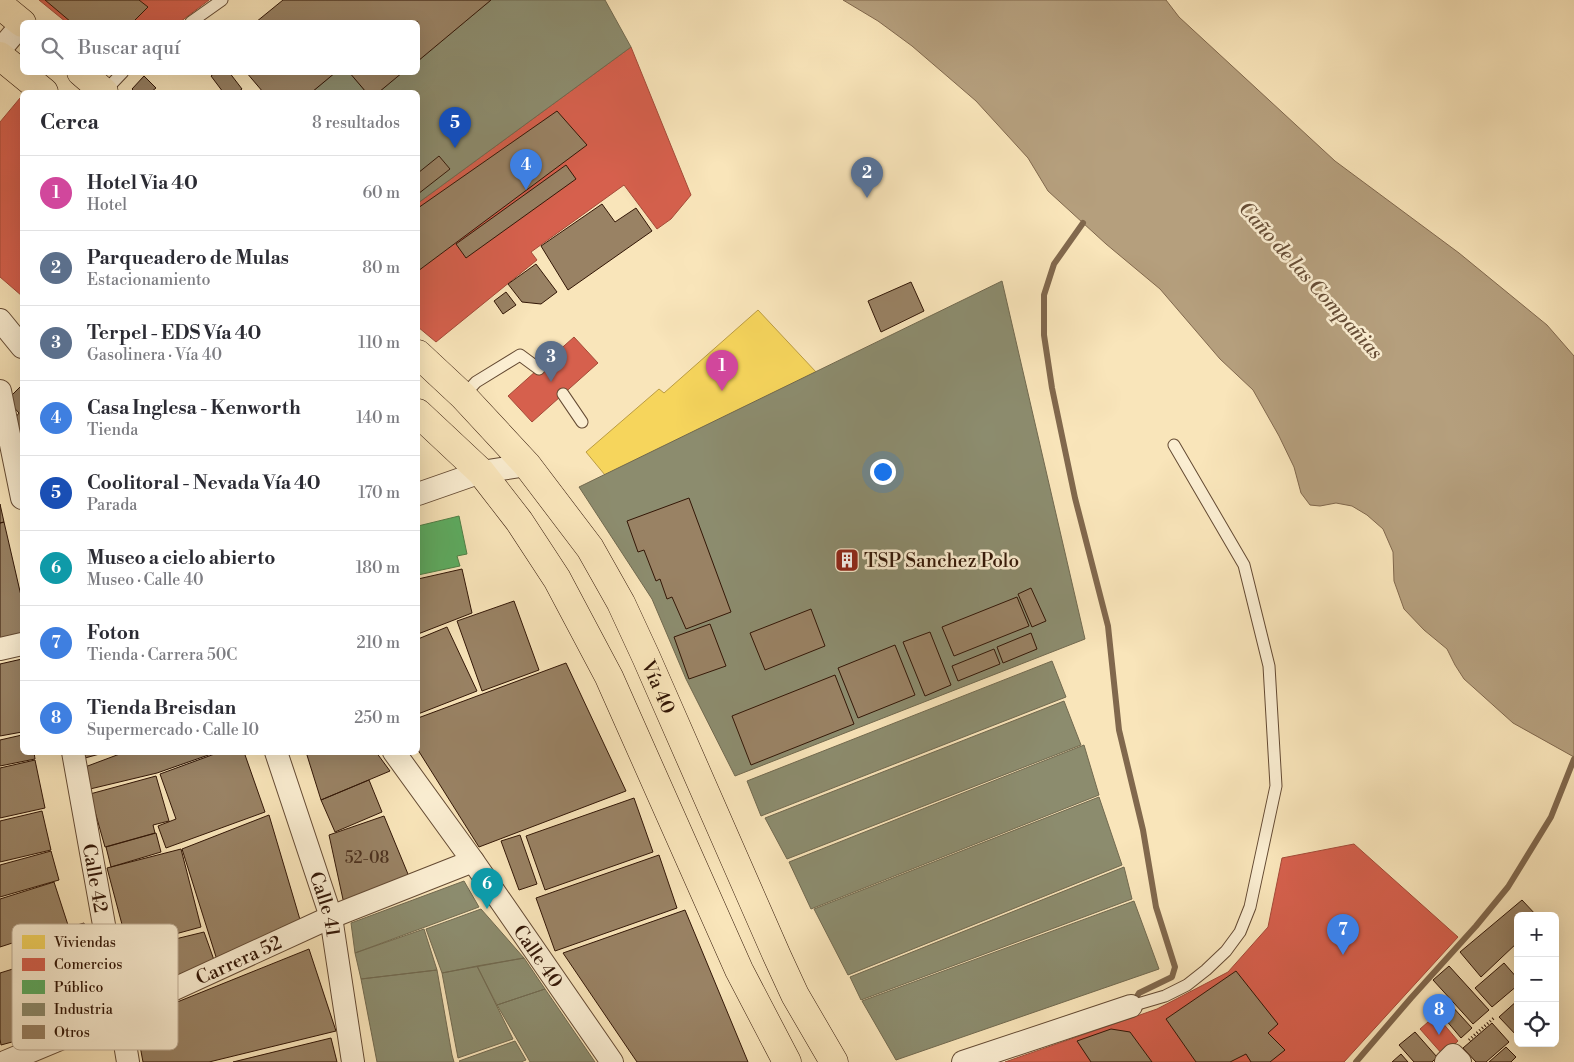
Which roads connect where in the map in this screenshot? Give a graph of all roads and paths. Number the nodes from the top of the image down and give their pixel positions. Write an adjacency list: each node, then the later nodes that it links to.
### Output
1 (222, 0): 3 (lane)
2 (0, 5): 4 (highway)
3 (194, 20)
4 (20, 22)
5 (20, 26): 6 (street)
6 (0, 50)
7 (0, 56): 8 (highway)
8 (20, 72)
9 (23, 75): 12 (highway)
10 (84, 75): 13 (highway)
11 (120, 75): 14 (lane)
12 (42, 90)
13 (102, 90)
14 (106, 90)
15 (0, 320): 16 (street)
16 (20, 345)
17 (420, 356): 21 (highway, Vía 40)
18 (539, 369): 21 (lane)
19 (0, 390): 27 (street)
20 (563, 394): 23 (lane)
21 (463, 396): 25 (highway, Vía 40)
22 (420, 415): 26 (highway)
23 (582, 422)
24 (1174, 445): 38 (lane)
25 (527, 465): 26 (street); 46 (highway, Vía 40)
26 (481, 472): 28 (street); 45 (highway)
27 (20, 488)
28 (420, 493)
29 (20, 644): 30 (street)
30 (0, 649)
31 (74, 755): 36 (street, Calle 42)
32 (277, 755): 35 (street, Calle 41)
33 (396, 755): 34 (street, Calle 40)
34 (473, 861): 35 (street, Carrera 52); 44 (street, Calle 40)
35 (331, 917): 37 (street, Carrera 52); 43 (street, Calle 41)
36 (104, 924)
37 (178, 987)
38 (1131, 1006): 47 (street)
39 (1495, 1017): 41 (path)
40 (34, 1050): 42 (street, Carrera 52)
41 (1453, 1060)
42 (5, 1062)
43 (353, 1062)
44 (612, 1062)
45 (787, 1062)
46 (834, 1062)
47 (963, 1062)

